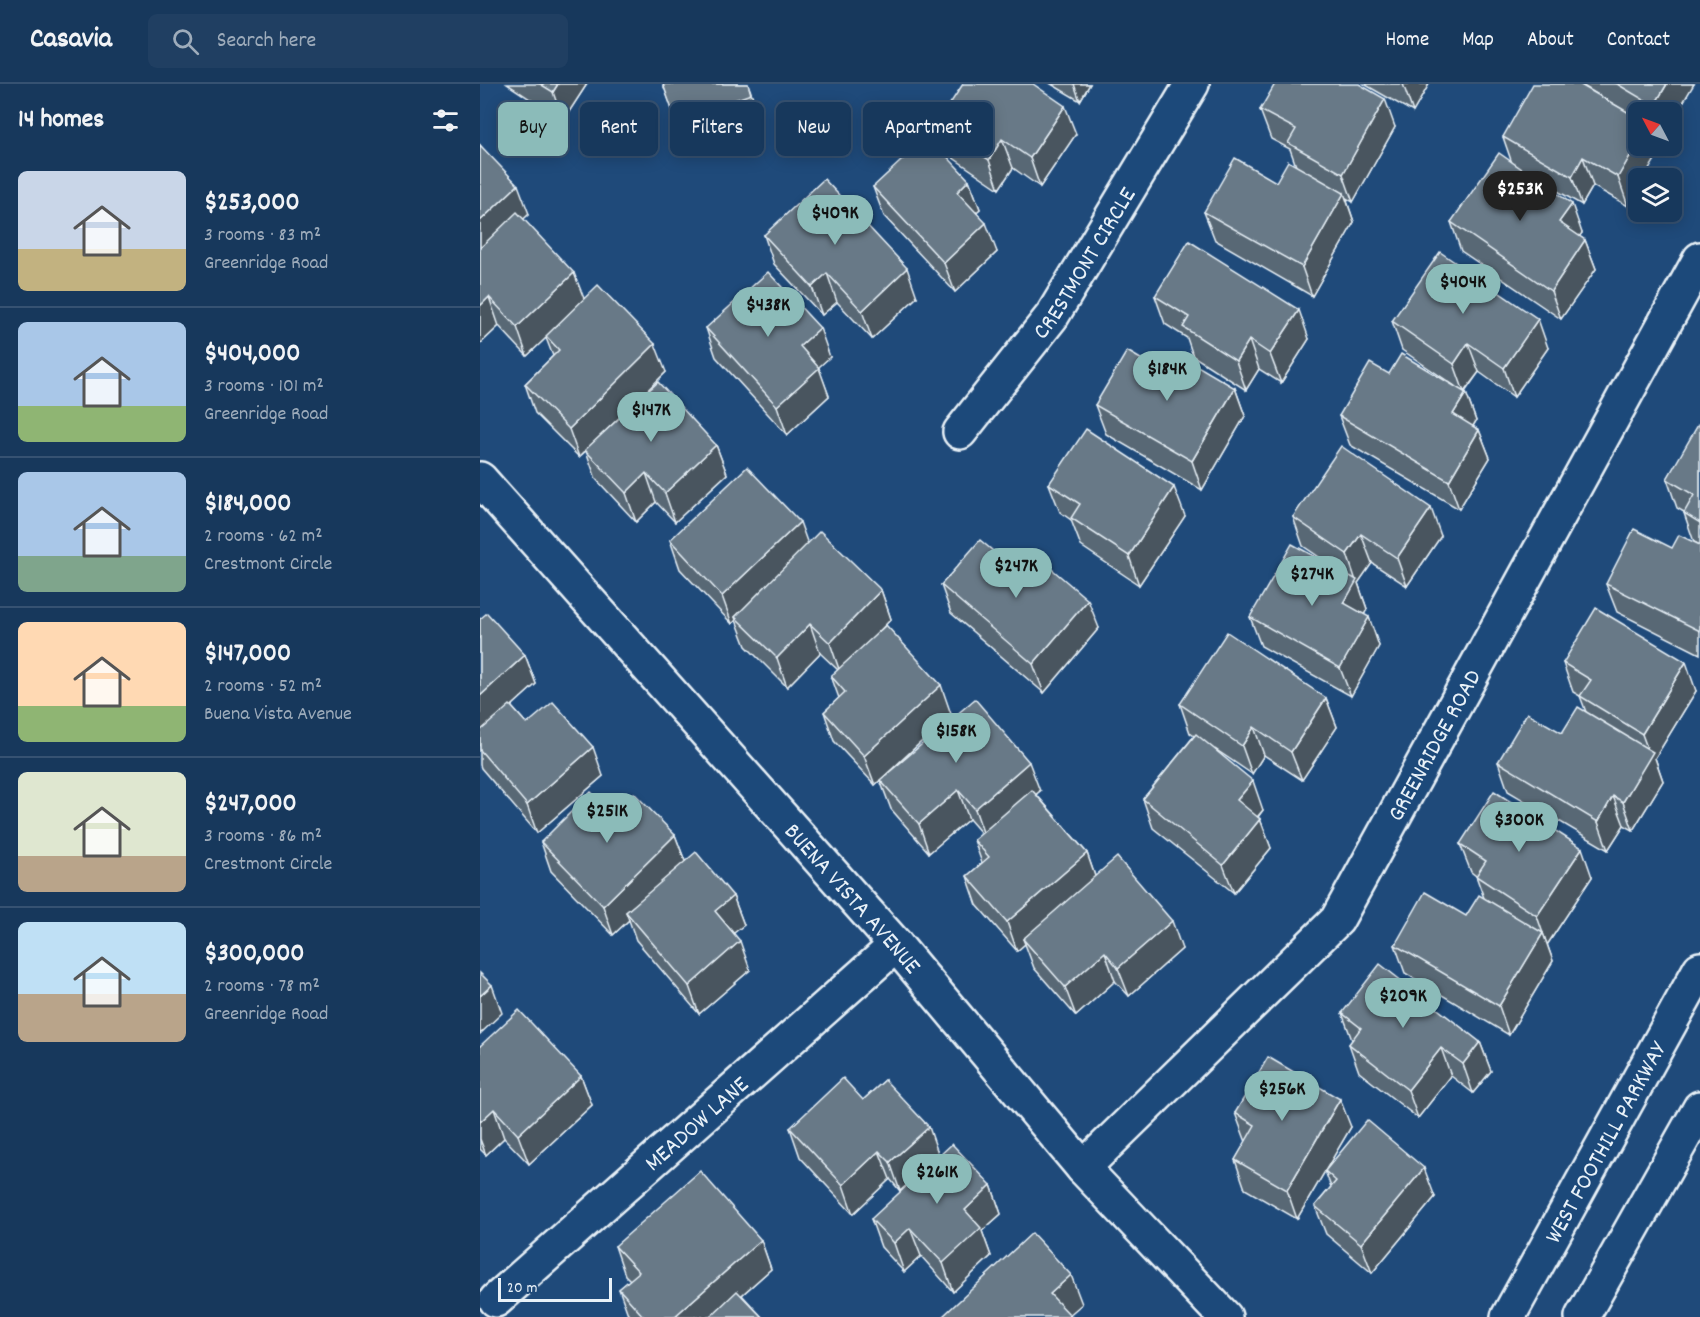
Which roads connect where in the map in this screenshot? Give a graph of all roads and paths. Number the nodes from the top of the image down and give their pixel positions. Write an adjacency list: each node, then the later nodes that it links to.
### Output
1 (1192, 84): 3 (street, CRESTMONT CIRCLE)
2 (1700, 259): 8 (street, GREENRIDGE ROAD)
3 (960, 432)
4 (480, 480): 5 (street, BUENA VISTA AVENUE)
5 (896, 945): 8 (street, BUENA VISTA AVENUE); 9 (street, MEADOW LANE)
6 (1700, 969): 11 (street, WEST FOOTHILL PARKWAY)
7 (1700, 1108): 12 (street)
8 (1083, 1168): 10 (street, BUENA VISTA AVENUE)
9 (496, 1300)
10 (1226, 1317)
11 (1508, 1317)
12 (1582, 1317)

